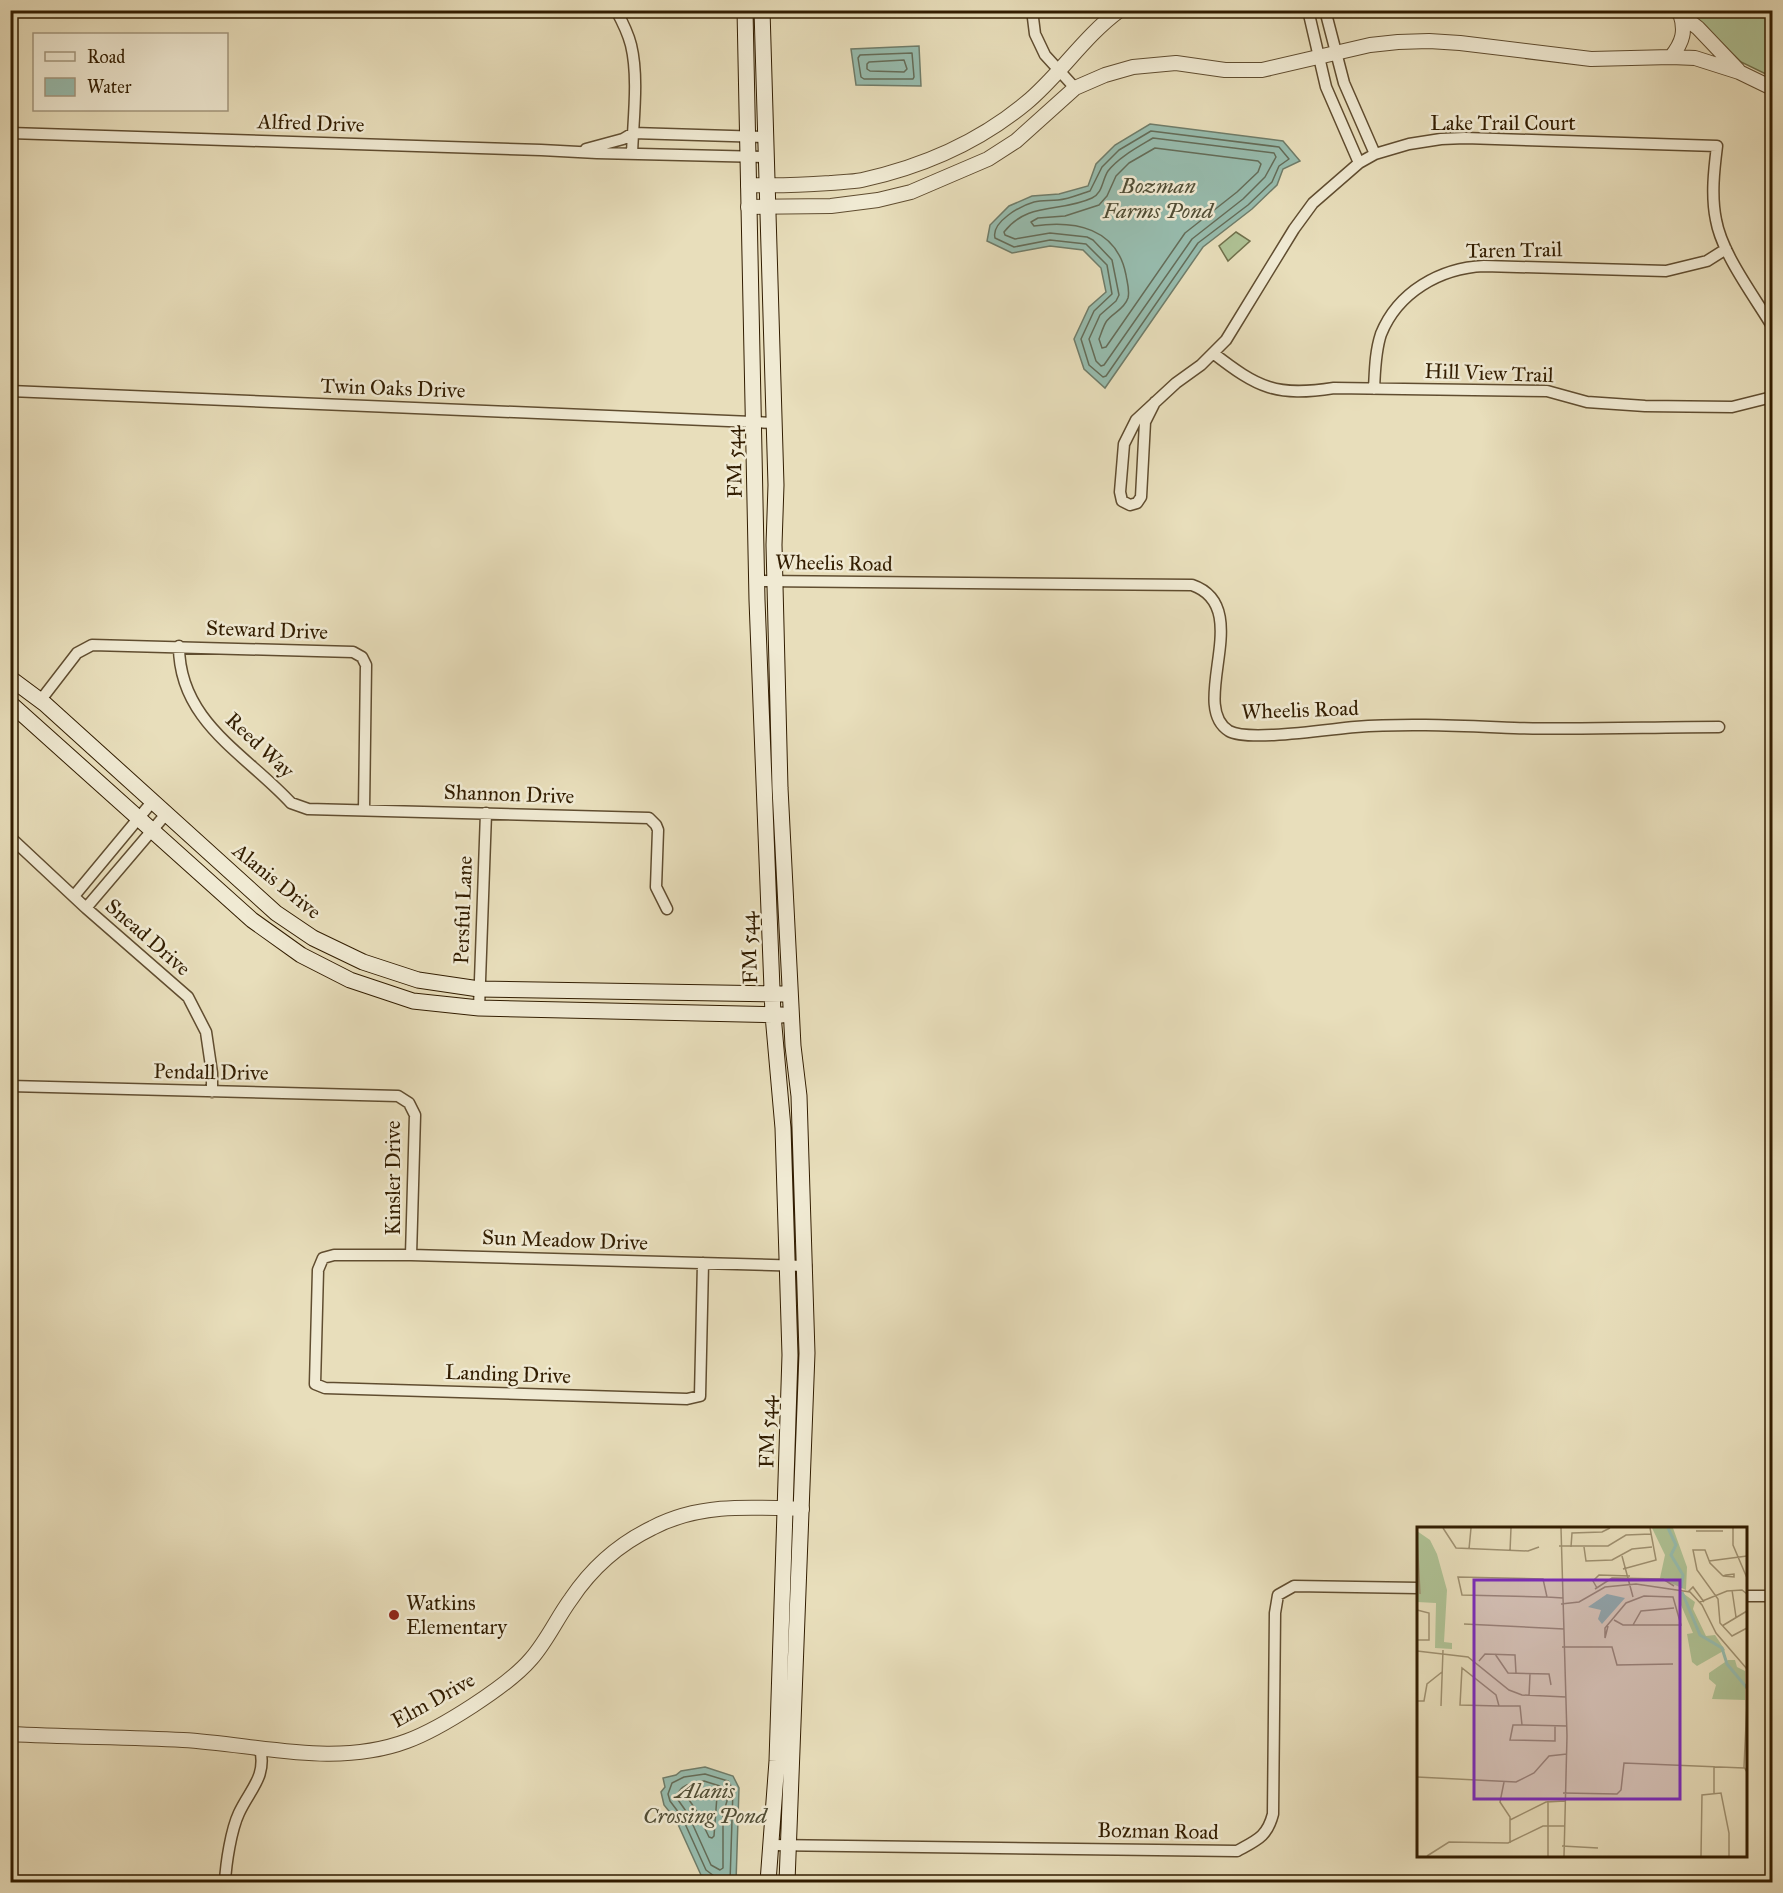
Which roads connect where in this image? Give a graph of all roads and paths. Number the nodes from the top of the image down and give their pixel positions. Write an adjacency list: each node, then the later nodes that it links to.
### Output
1 (616, 10): 17 (street)
2 (745, 10): 18 (main road, FM 544)
3 (762, 10): 19 (main road, FM 544)
4 (1032, 10): 12 (street)
5 (1120, 10): 12 (street)
6 (1308, 10): 11 (street)
7 (1325, 10): 9 (street)
8 (1677, 12): 10 (street); 13 (street)
9 (1335, 53): 10 (street); 11 (street); 23 (street)
10 (1671, 57): 13 (street)
11 (1318, 58): 14 (street); 26 (street)
12 (1060, 72): 14 (street); 22 (street)
13 (1739, 72): 15 (street)
14 (1075, 88): 27 (street)
15 (1773, 88)
16 (10, 133): 20 (street, Alfred Drive)
17 (633, 133): 18 (street, Alfred Drive); 20 (street, Alfred Drive); 21 (street)
18 (747, 136): 19 (street, Alfred Drive); 24 (main road, FM 544)
19 (766, 137): 25 (main road, FM 544)
20 (574, 152): 21 (street, Alfred Drive)
21 (632, 154): 24 (street, Alfred Drive)
22 (942, 154): 27 (street); 29 (street)
23 (1375, 154): 26 (street, Lake Trail Court); 32 (street, Lake Trail Court)
24 (747, 157): 25 (street, Alfred Drive); 28 (main road, FM 544)
25 (767, 157): 29 (main road, FM 544)
26 (1359, 164): 34 (street, Lake Trail Court)
27 (950, 176): 31 (street)
28 (748, 185): 29 (street); 30 (main road, FM 544)
29 (767, 185): 31 (main road, FM 544)
30 (748, 207): 31 (street); 39 (main road, FM 544)
31 (768, 207): 40 (main road, FM 544)
32 (1726, 249): 33 (street); 35 (street, Taren Trail)
33 (1773, 326)
34 (1214, 353): 35 (street, Hill View Trail); 38 (street, Lake Trail Court)
35 (1374, 389): 37 (street, Hill View Trail)
36 (10, 392): 39 (street, Twin Oaks Drive)
37 (1773, 397)
38 (1155, 402): 38 (street, Lake Trail Court)
39 (754, 423): 40 (street, Twin Oaks Drive); 41 (main road, FM 544)
40 (774, 423): 42 (main road, FM 544)
41 (757, 582): 42 (street, Wheelis Road); 59 (main road, FM 544)
42 (775, 582): 47 (street, Wheelis Road); 60 (main road, FM 544)
43 (179, 646): 45 (street, Steward Drive); 49 (street, Reed Way); 49 (street, Steward Drive)
44 (10, 678): 45 (main road, Alanis Drive)
45 (40, 700): 48 (main road, Alanis Drive)
46 (10, 703): 52 (main road, Alanis Drive)
47 (1719, 727)
48 (152, 802): 51 (main road, Alanis Drive); 52 (street)
49 (364, 810): 50 (street, Shannon Drive)
50 (486, 813): 57 (street, Shannon Drive); 58 (street, Persful Lane)
51 (166, 814): 53 (street); 58 (main road, Alanis Drive)
52 (139, 818): 53 (main road, Alanis Drive); 55 (street)
53 (153, 830): 56 (street); 61 (main road, Alanis Drive)
54 (10, 837): 55 (street, Snead Drive)
55 (74, 896): 56 (street, Snead Drive)
56 (86, 908): 65 (street, Snead Drive)
57 (667, 909)
58 (479, 989): 59 (main road, Alanis Drive); 61 (street, Persful Lane)
59 (772, 994): 60 (main road, Alanis Drive); 62 (main road, FM 544)
60 (791, 995): 63 (main road, FM 544)
61 (479, 1008): 62 (main road, Alanis Drive)
62 (773, 1015): 63 (main road, Alanis Drive); 69 (main road, FM 544)
63 (792, 1015): 70 (main road, FM 544)
64 (10, 1086): 65 (street, Pendall Drive)
65 (212, 1092): 66 (street, Pendall Drive)
66 (409, 1103): 67 (street, Kinsler Drive)
67 (411, 1255): 68 (street, Sun Meadow Drive); 71 (street, Sun Meadow Drive)
68 (703, 1263): 69 (street, Sun Meadow Drive); 71 (street, Landing Drive)
69 (788, 1266): 70 (street, Sun Meadow Drive); 72 (main road, FM 544)
70 (806, 1266): 73 (main road, FM 544)
71 (315, 1384)
72 (786, 1508): 73 (street, Elm Drive); 78 (street, Elm Drive); 79 (main road, FM 544)
73 (802, 1509): 80 (main road, FM 544)
74 (1417, 1588): 80 (street, Bozman Road)
75 (1747, 1596): 76 (street)
76 (1773, 1596)
77 (10, 1734): 78 (street, Elm Drive)
78 (260, 1748): 81 (street)
79 (770, 1845): 80 (street, Bozman Road); 82 (main road, FM 544)
80 (789, 1845): 83 (main road, FM 544)
81 (225, 1882)
82 (768, 1882)
83 (787, 1882)

